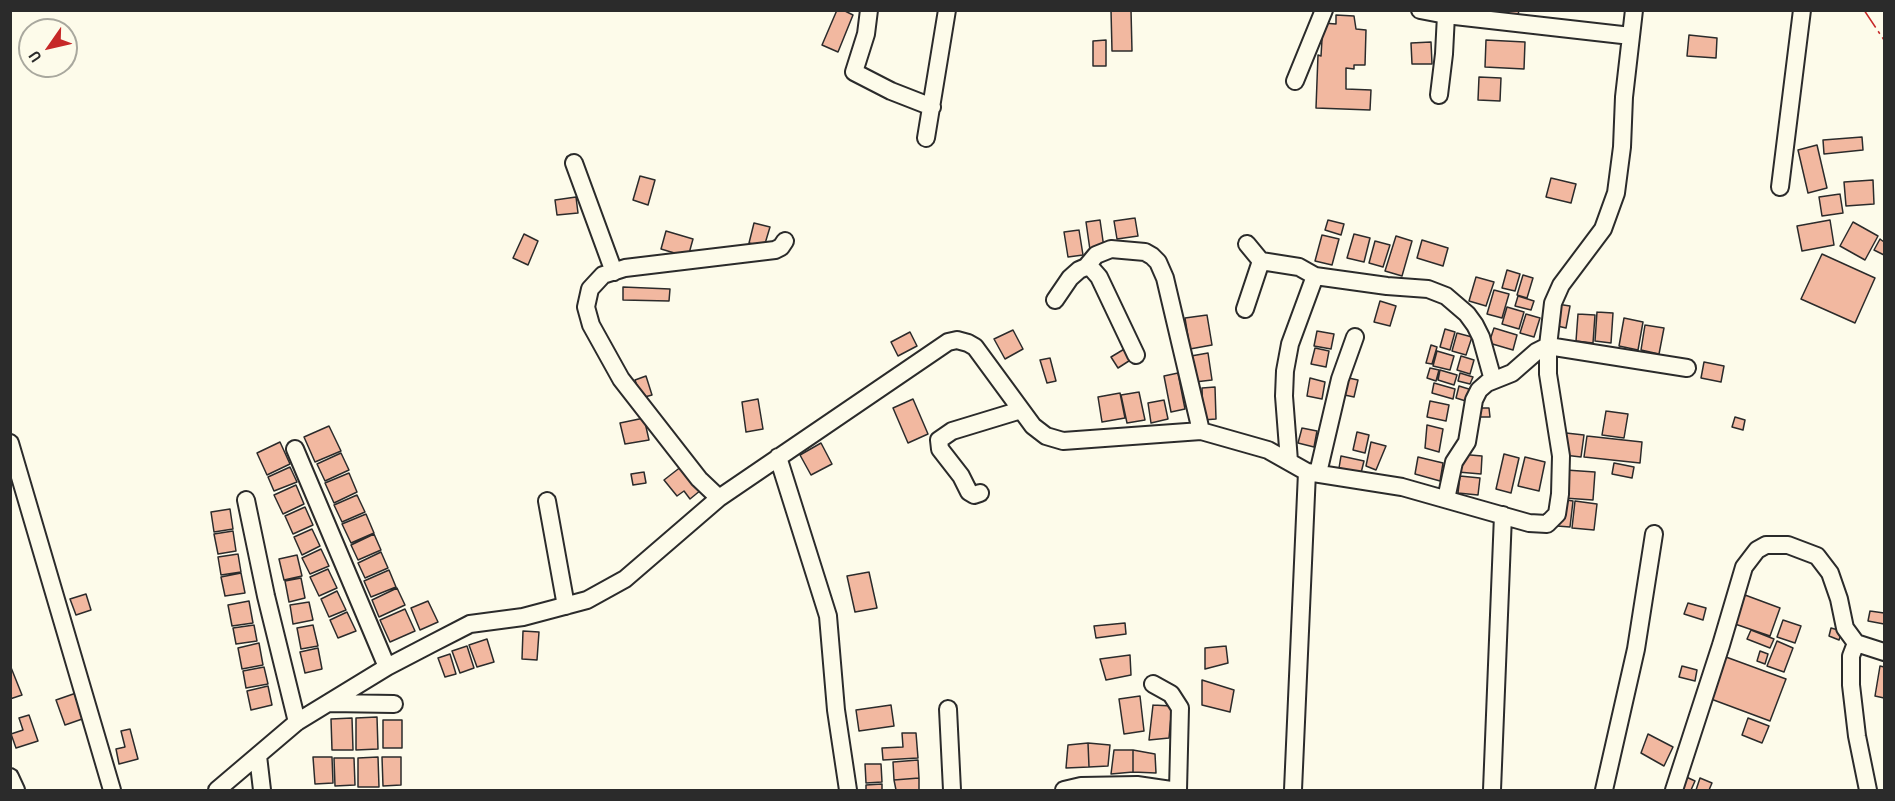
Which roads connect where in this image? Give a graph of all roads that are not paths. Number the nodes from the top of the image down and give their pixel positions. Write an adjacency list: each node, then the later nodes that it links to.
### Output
1 (869, 10): 11 (street)
2 (947, 10): 11 (street)
3 (1324, 10): 9 (street)
4 (1420, 10): 7 (street)
5 (1634, 10): 8 (street)
6 (1802, 10): 14 (street)
7 (1446, 15): 8 (street); 10 (street)
8 (1631, 36): 24 (street)
9 (1295, 81)
10 (1439, 95)
11 (932, 106): 12 (street)
12 (927, 138)
13 (574, 163): 19 (street)
14 (1780, 187)
15 (785, 241): 19 (street)
16 (1247, 244): 17 (street)
17 (1261, 261): 20 (street); 22 (street)
18 (1086, 267): 21 (street); 25 (street); 29 (street)
19 (614, 272): 36 (street)
20 (1315, 276): 27 (street); 33 (street)
21 (1055, 300)
22 (1245, 309)
23 (1355, 337): 34 (street)
24 (1548, 346): 26 (street); 27 (street); 40 (street)
25 (1136, 355)
26 (1687, 368)
27 (1493, 380): 38 (street)
28 (1020, 410): 29 (street); 32 (street); 35 (street)
29 (1201, 431): 33 (street)
30 (10, 443): 54 (street)
31 (296, 449): 45 (street)
32 (778, 457): 36 (street); 57 (street)
33 (1289, 461): 34 (street)
34 (1313, 472): 38 (street); 62 (street)
35 (980, 493)
36 (719, 498): 42 (street)
37 (246, 500): 50 (street)
38 (1446, 500): 40 (street)
39 (548, 501): 42 (street)
40 (1503, 515): 63 (street)
41 (1654, 534): 64 (street)
42 (566, 606): 45 (street)
43 (1856, 643): 44 (street); 65 (street); 66 (street)
44 (1884, 652)
45 (387, 667): 47 (street)
46 (1153, 684): 61 (street)
47 (329, 703): 48 (street); 50 (street)
48 (394, 704)
49 (948, 709): 58 (street)
50 (297, 722): 51 (street)
51 (258, 756): 55 (street); 56 (street)
52 (10, 777): 53 (street)
53 (16, 790)
54 (112, 790)
55 (217, 790)
56 (262, 790)
57 (848, 790)
58 (952, 790)
59 (1064, 790): 60 (street)
60 (1171, 790)
61 (1178, 790)
62 (1293, 790)
63 (1492, 790)
64 (1604, 790)
65 (1674, 790)
66 (1868, 790)

